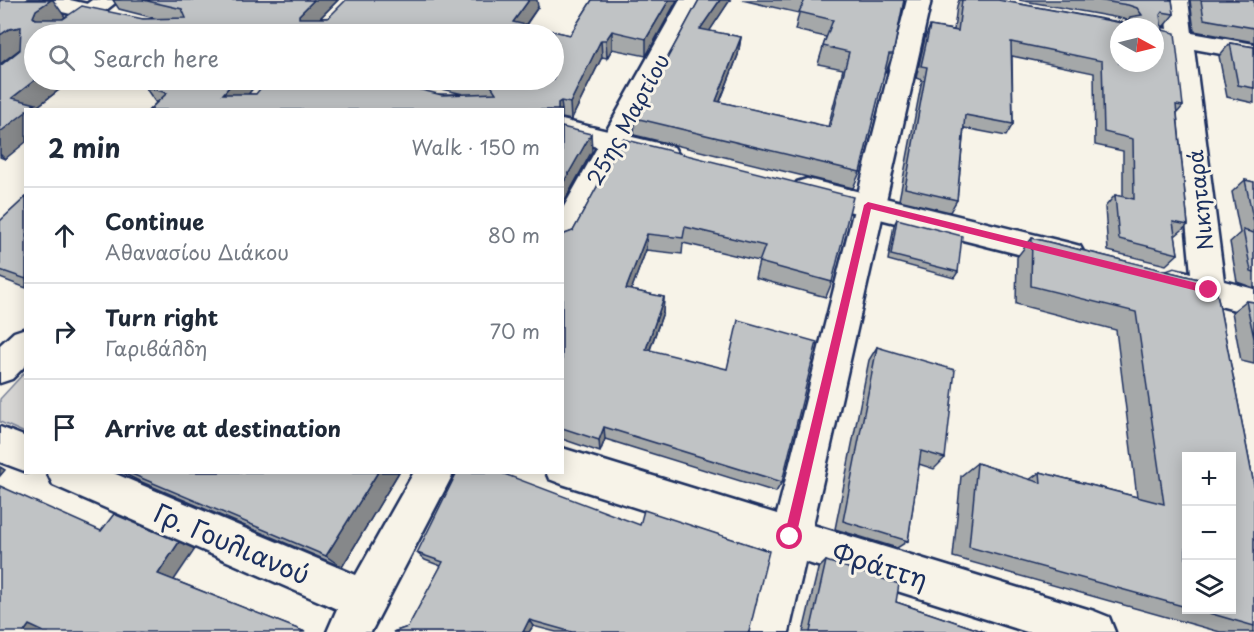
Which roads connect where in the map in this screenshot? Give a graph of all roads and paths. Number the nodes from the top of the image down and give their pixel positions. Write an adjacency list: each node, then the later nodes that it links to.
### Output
1 (40, 0): 5 (street)
2 (692, 0): 10 (street, 25ης Μαρτίου)
3 (919, 0): 13 (street)
4 (1176, 0): 7 (street, Νικηταρά)
5 (104, 10): 6 (street)
6 (79, 24)
7 (1168, 36): 8 (street); 17 (street, Νικηταρά)
8 (1254, 52)
9 (564, 129): 10 (street)
10 (615, 142): 11 (street); 14 (street, 25ης Μαρτίου)
11 (696, 162)
12 (776, 182): 13 (street)
13 (868, 205): 15 (street); 27 (street)
14 (564, 234)
15 (1095, 262)
16 (1152, 276): 17 (street)
17 (1209, 290): 18 (street); 19 (street, Νικηταρά)
18 (1254, 302)
19 (1215, 325)
20 (24, 344): 21 (street)
21 (0, 368)
22 (0, 444): 23 (street)
23 (24, 454)
24 (564, 467): 27 (street, Φράττη)
25 (70, 474): 28 (street, Γρ. Γουλιανού)
26 (434, 474): 28 (street)
27 (790, 537): 29 (street); 30 (street, Φράττη)
28 (357, 616)
29 (768, 632)
30 (1094, 632)

